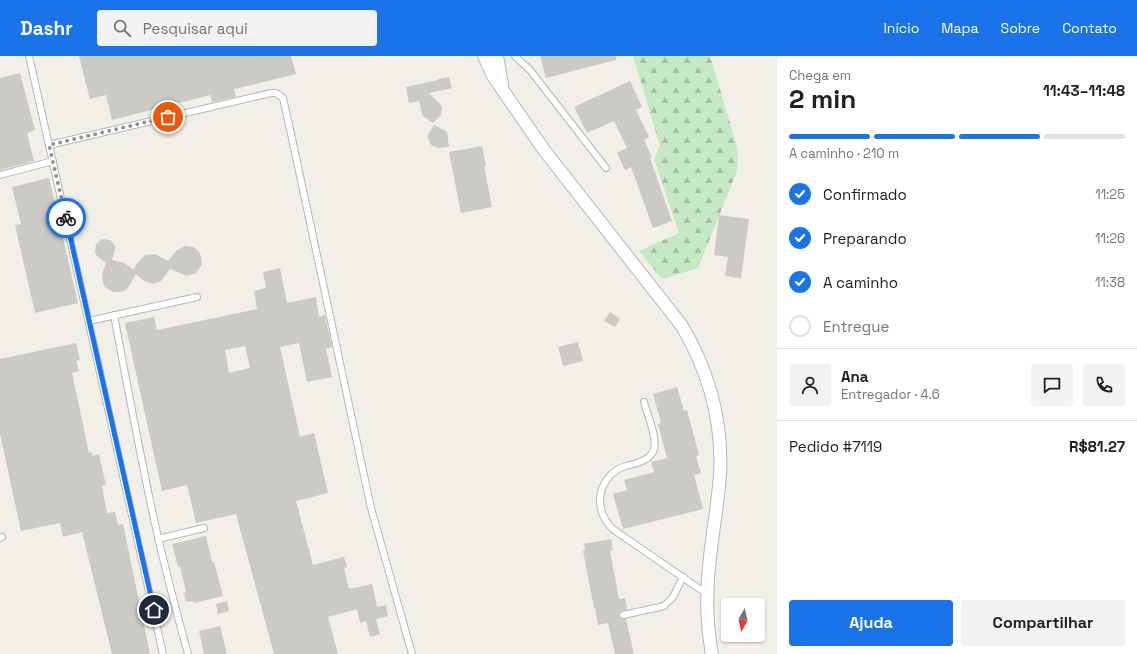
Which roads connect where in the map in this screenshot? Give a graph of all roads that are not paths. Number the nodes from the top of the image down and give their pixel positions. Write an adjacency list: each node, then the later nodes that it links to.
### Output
1 (29, 56): 6 (lane)
2 (484, 56): 5 (street)
3 (497, 56): 5 (street)
4 (515, 56): 8 (lane)
5 (504, 90): 17 (street)
6 (49, 145): 7 (lane); 21 (lane)
7 (53, 161): 9 (lane); 12 (lane)
8 (606, 168)
9 (0, 175)
10 (197, 297): 11 (lane)
11 (114, 315): 12 (lane); 15 (lane)
12 (89, 321): 19 (lane)
13 (644, 402): 16 (lane)
14 (204, 528): 15 (lane)
15 (158, 539): 20 (lane)
16 (683, 577): 17 (lane); 18 (lane)
17 (707, 594): 22 (street)
18 (623, 615)
19 (164, 654)
20 (188, 654)
21 (412, 654)
22 (712, 654)

